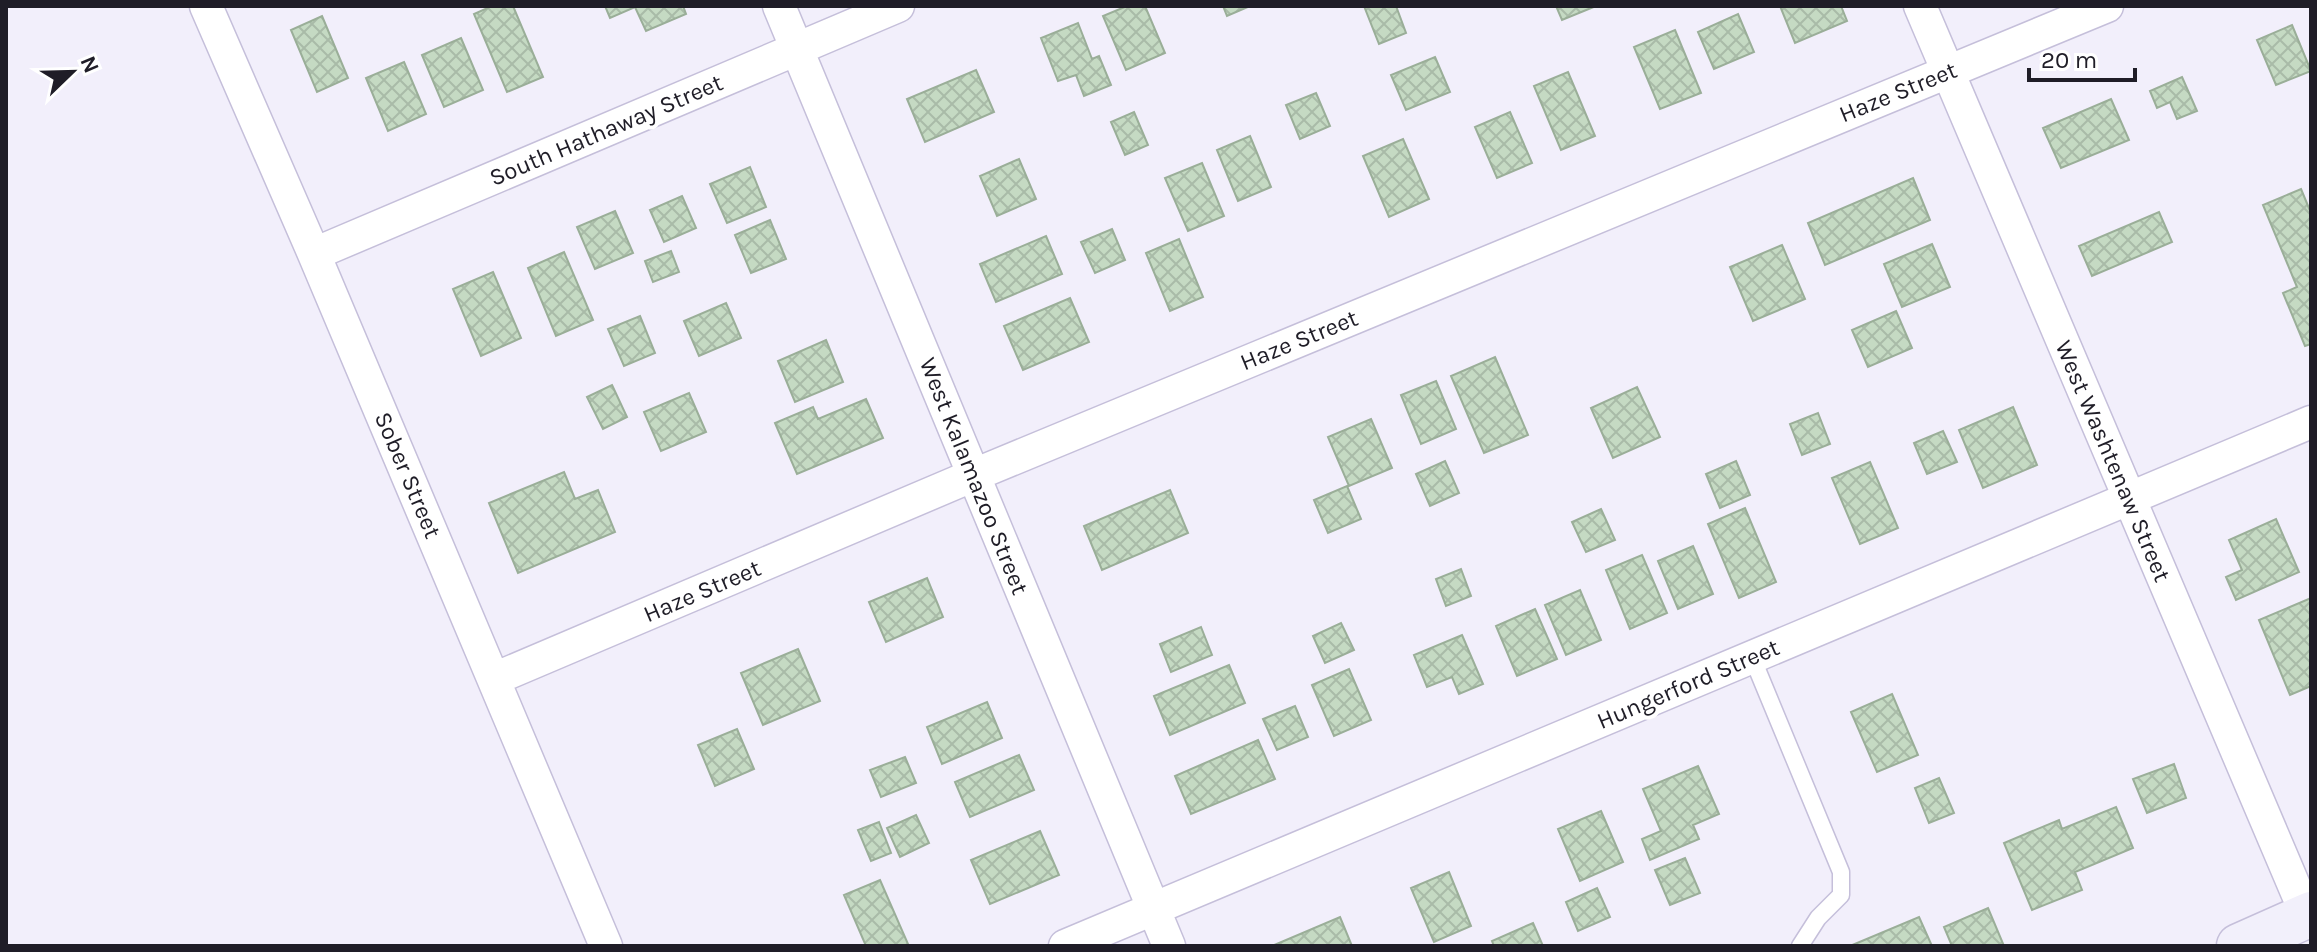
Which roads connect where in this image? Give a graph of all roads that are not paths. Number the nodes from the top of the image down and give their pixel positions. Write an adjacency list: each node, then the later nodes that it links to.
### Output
1 (206, 6): 8 (street, Sober Street)
2 (779, 6): 6 (street, West Kalamazoo Street)
3 (898, 6): 6 (street, South Hathaway Street)
4 (1920, 6): 7 (street, West Washtenaw Street)
5 (2107, 6): 7 (street, Haze Street)
6 (797, 49): 8 (street, South Hathaway Street); 10 (street, West Kalamazoo Street)
7 (1948, 72): 10 (street, Haze Street); 11 (street, West Washtenaw Street)
8 (314, 254): 13 (street, Sober Street)
9 (2311, 422): 11 (street, Hungerford Street)
10 (974, 475): 13 (street, Haze Street); 14 (street, West Kalamazoo Street)
11 (2128, 498): 12 (street, Hungerford Street); 15 (street, West Washtenaw Street)
12 (1752, 657): 14 (street, Hungerford Street); 19 (lane)
13 (494, 679): 16 (street, Sober Street)
14 (1153, 909): 17 (street, Hungerford Street); 18 (street, West Kalamazoo Street)
15 (2309, 915): 20 (street)
16 (606, 946)
17 (1065, 946)
18 (1169, 946)
19 (1800, 946)
20 (2239, 946)

